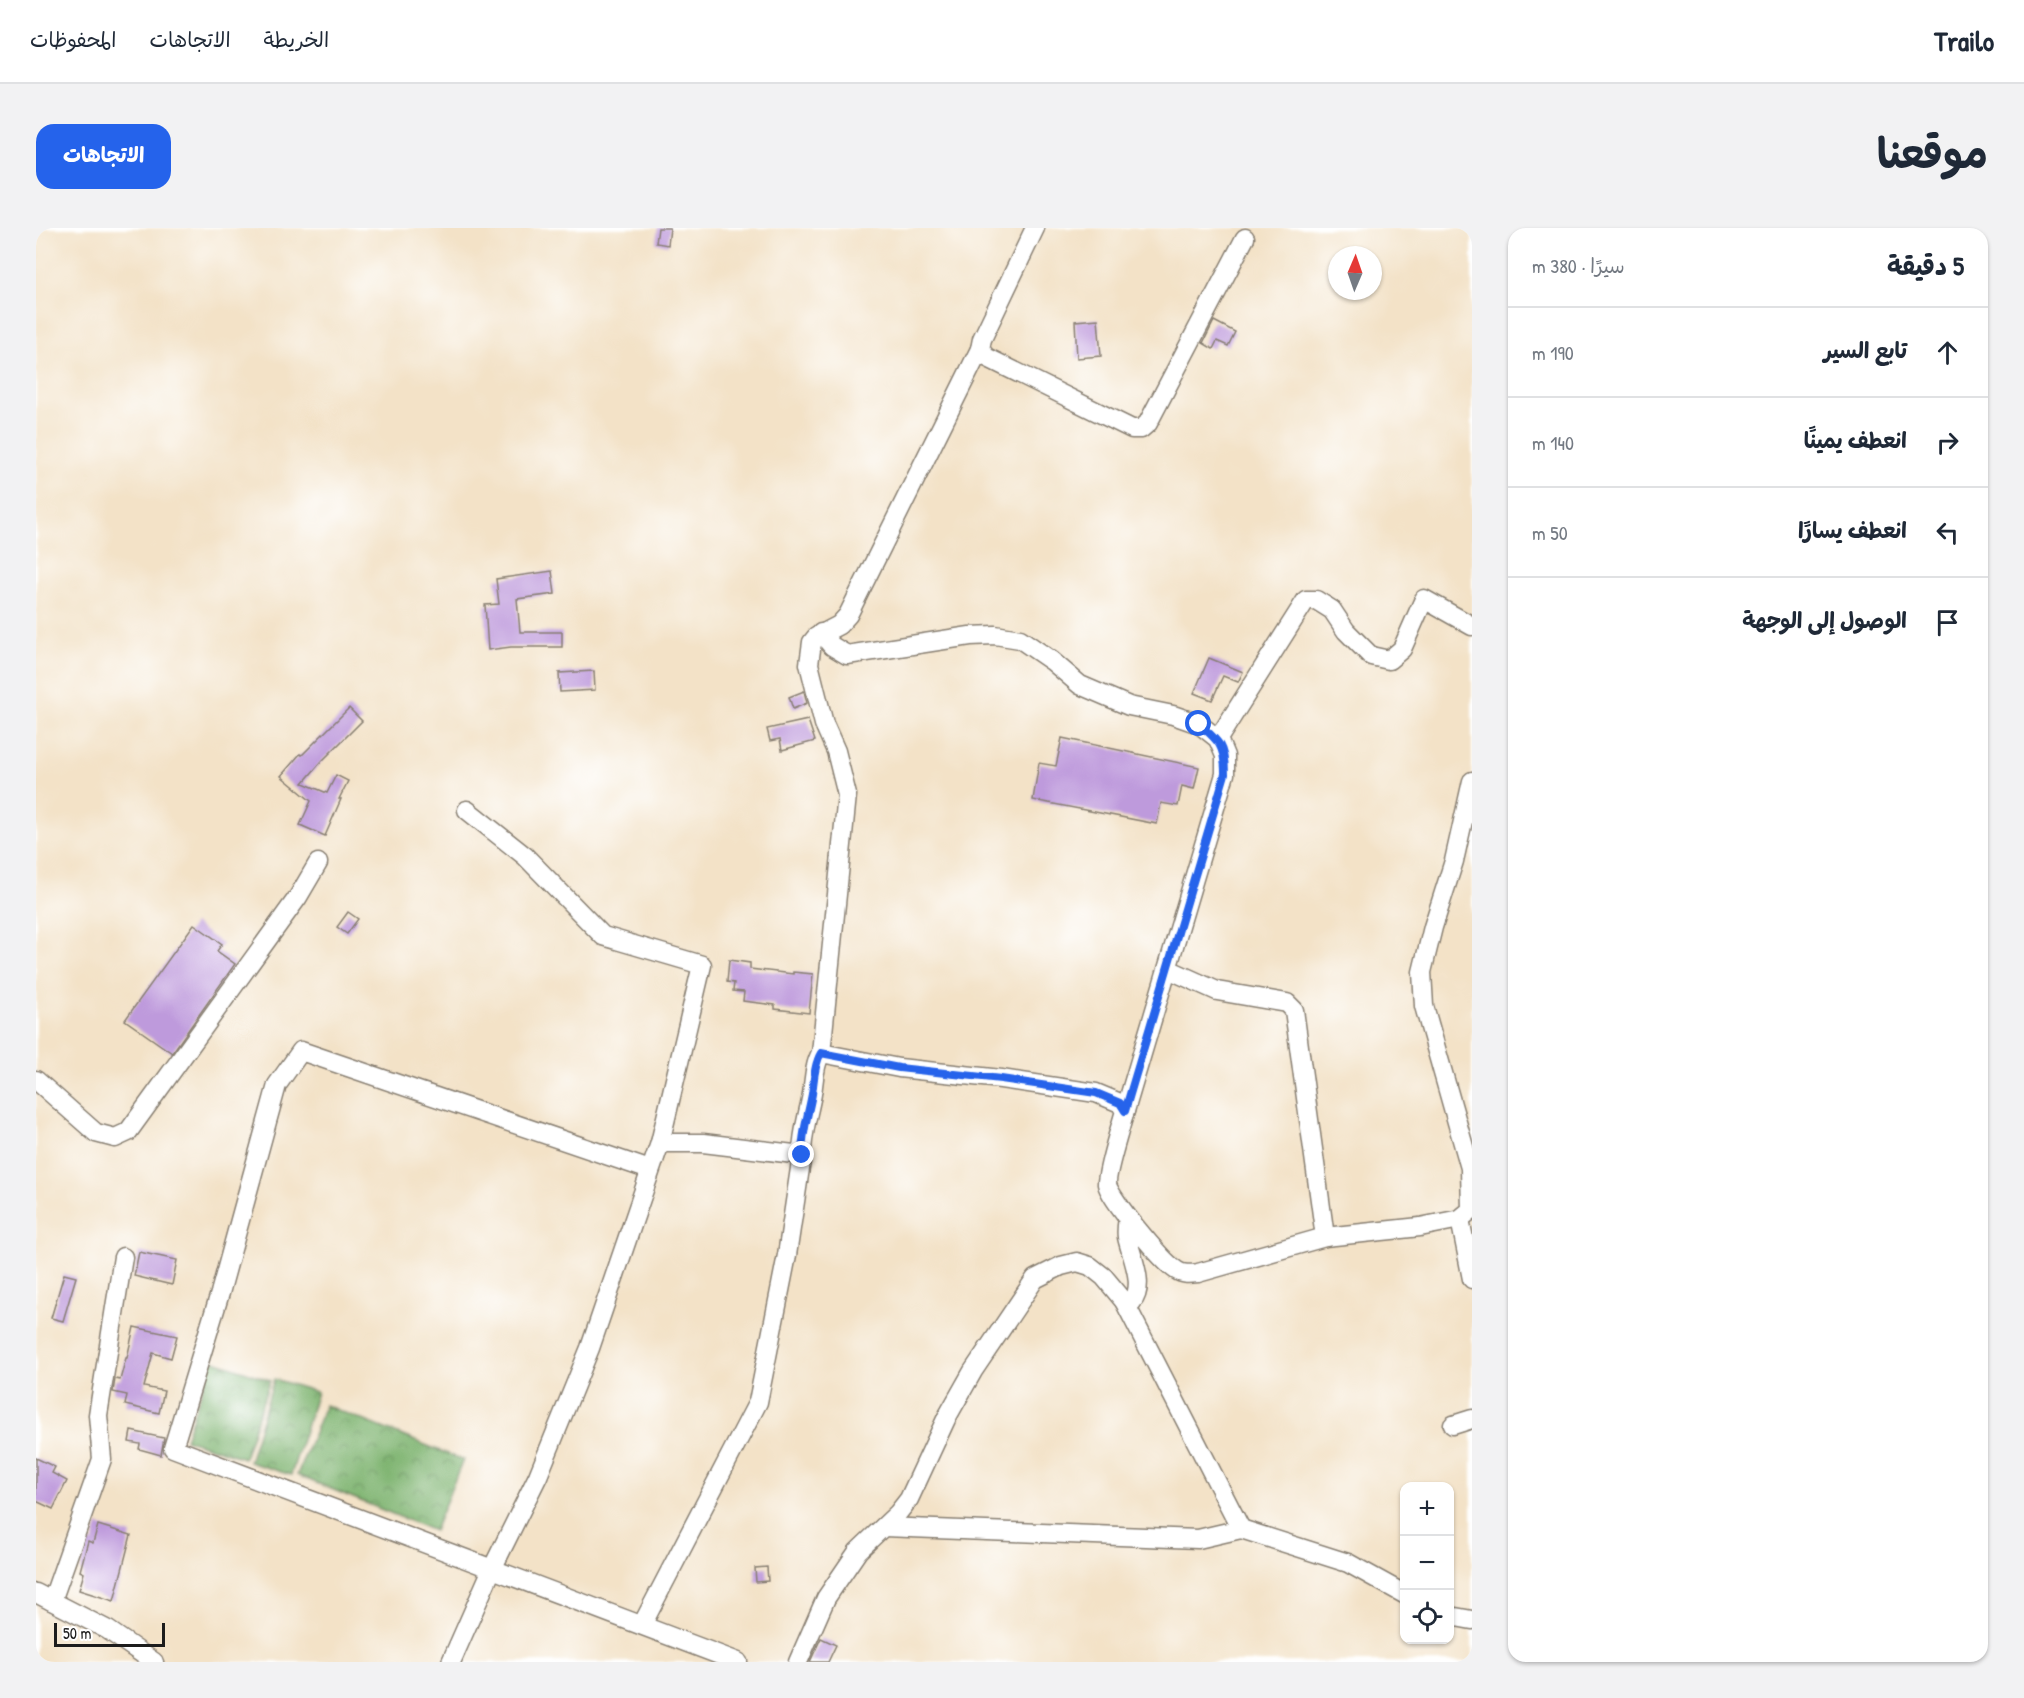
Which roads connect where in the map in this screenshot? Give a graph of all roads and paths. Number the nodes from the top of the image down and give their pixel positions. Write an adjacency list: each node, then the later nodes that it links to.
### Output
1 (1035, 228): 3 (street)
2 (1245, 238): 3 (street)
3 (980, 349): 5 (street)
4 (1472, 626): 6 (street)
5 (821, 633): 6 (street); 11 (street)
6 (1218, 739): 10 (street)
7 (1472, 781): 18 (street)
8 (467, 810): 14 (street)
9 (318, 863): 12 (street)
10 (1168, 969): 13 (street); 19 (street)
11 (821, 1053): 13 (street); 15 (street)
12 (36, 1080)
13 (1125, 1111): 17 (street)
14 (660, 1143): 15 (street); 16 (street)
15 (802, 1155): 32 (street)
16 (650, 1170): 27 (street); 27 (street)
17 (1128, 1218): 19 (street); 22 (street)
18 (1460, 1219): 19 (street); 21 (street)
19 (1325, 1237)
20 (123, 1257): 29 (street)
21 (1472, 1279)
22 (1124, 1300): 25 (street); 26 (street)
23 (1472, 1419): 24 (street)
24 (1453, 1425)
25 (884, 1527): 26 (street); 36 (street)
26 (1241, 1529): 28 (street)
27 (492, 1569): 32 (street); 34 (street)
28 (1400, 1592)
29 (44, 1597): 33 (street)
30 (1454, 1617): 31 (street)
31 (1472, 1620)
32 (642, 1625): 35 (street)
33 (154, 1662)
34 (452, 1662)
35 (738, 1662)
36 (798, 1662)

